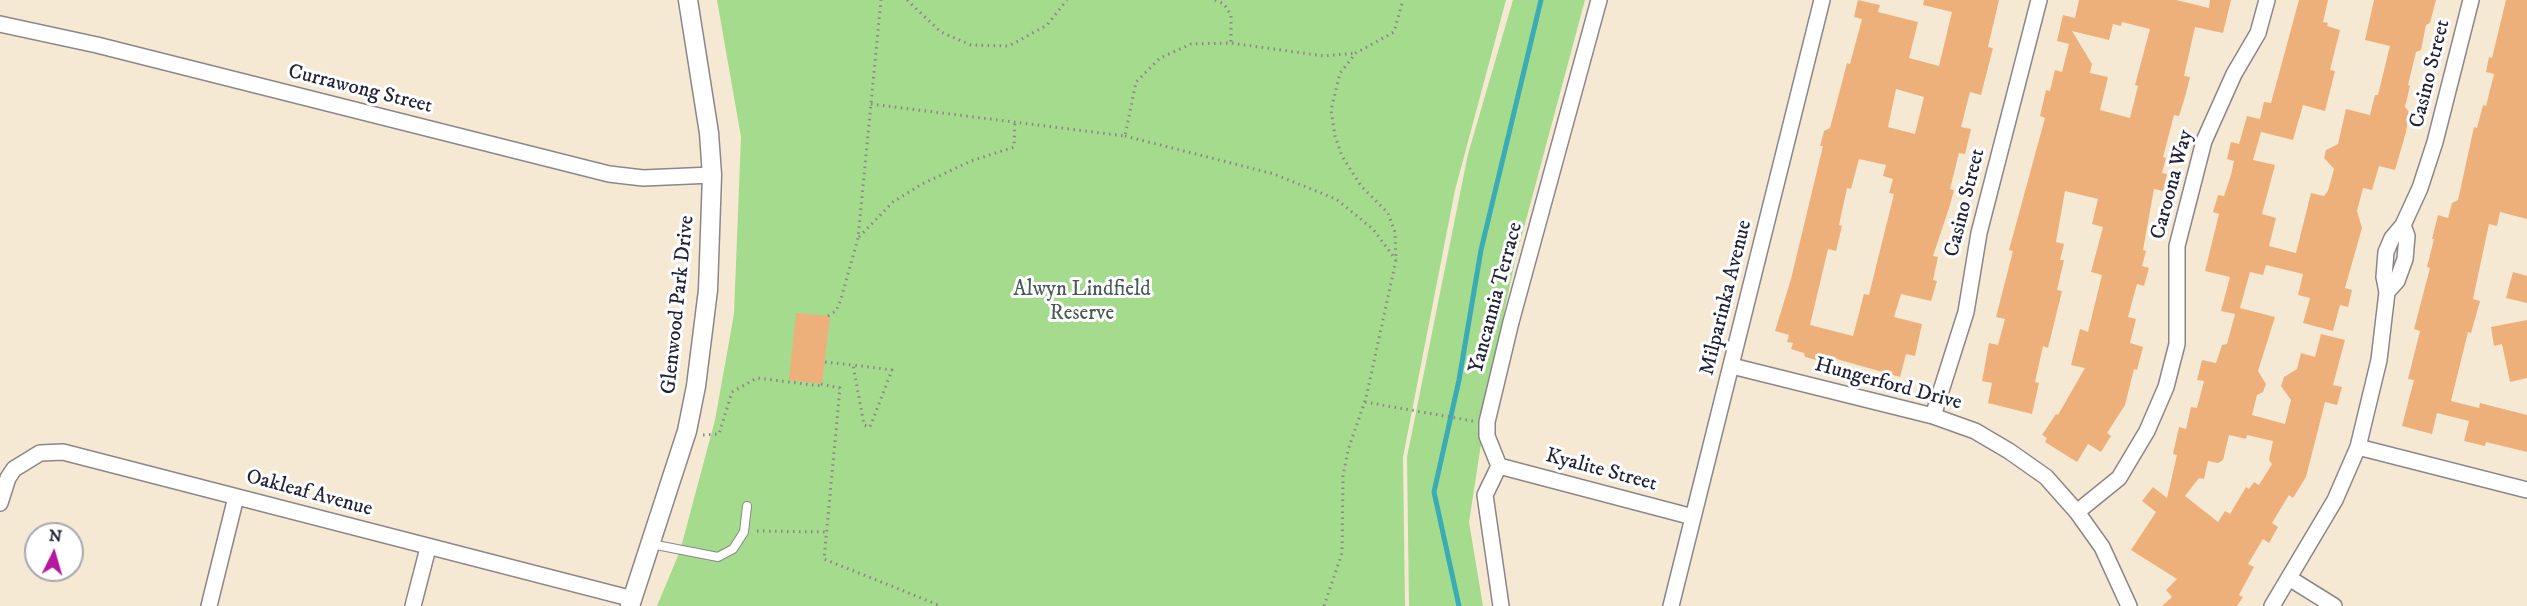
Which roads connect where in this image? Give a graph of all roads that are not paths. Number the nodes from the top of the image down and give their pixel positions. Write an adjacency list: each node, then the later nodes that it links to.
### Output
1 (688, 0): 8 (street, Glenwood Park Drive)
2 (1599, 0): 12 (street, Yancannia Terrace)
3 (1822, 0): 9 (street, Milparinka Avenue)
4 (2039, 0): 10 (street, Casino Street)
5 (2267, 0): 17 (street, Caroona Way)
6 (2471, 0): 11 (street, Casino Street)
7 (0, 24): 8 (street, Currawong Street)
8 (712, 175): 19 (street, Glenwood Park Drive)
9 (1732, 366): 10 (street, Hungerford Drive); 18 (street, Milparinka Avenue)
10 (1933, 416): 17 (street, Hungerford Drive)
11 (2358, 447): 13 (street); 21 (street, Casino Street)
12 (1499, 466): 18 (street, Kyalite Street); 25 (street)
13 (2527, 490)
14 (236, 497): 15 (street, Oakleaf Avenue); 20 (street, Oakleaf Avenue); 23 (street)
15 (0, 503)
16 (747, 506): 19 (lane)
17 (2077, 512): 27 (street, Hungerford Drive)
18 (1693, 517): 26 (street, Milparinka Avenue)
19 (651, 544): 22 (street, Glenwood Park Drive)
20 (428, 548): 22 (street, Oakleaf Avenue); 24 (street)
21 (2289, 578): 28 (street, Casino Street); 29 (street)
22 (632, 602)
23 (208, 606)
24 (413, 606)
25 (1501, 606)
26 (1671, 606)
27 (2129, 606)
28 (2272, 606)
29 (2334, 606)

